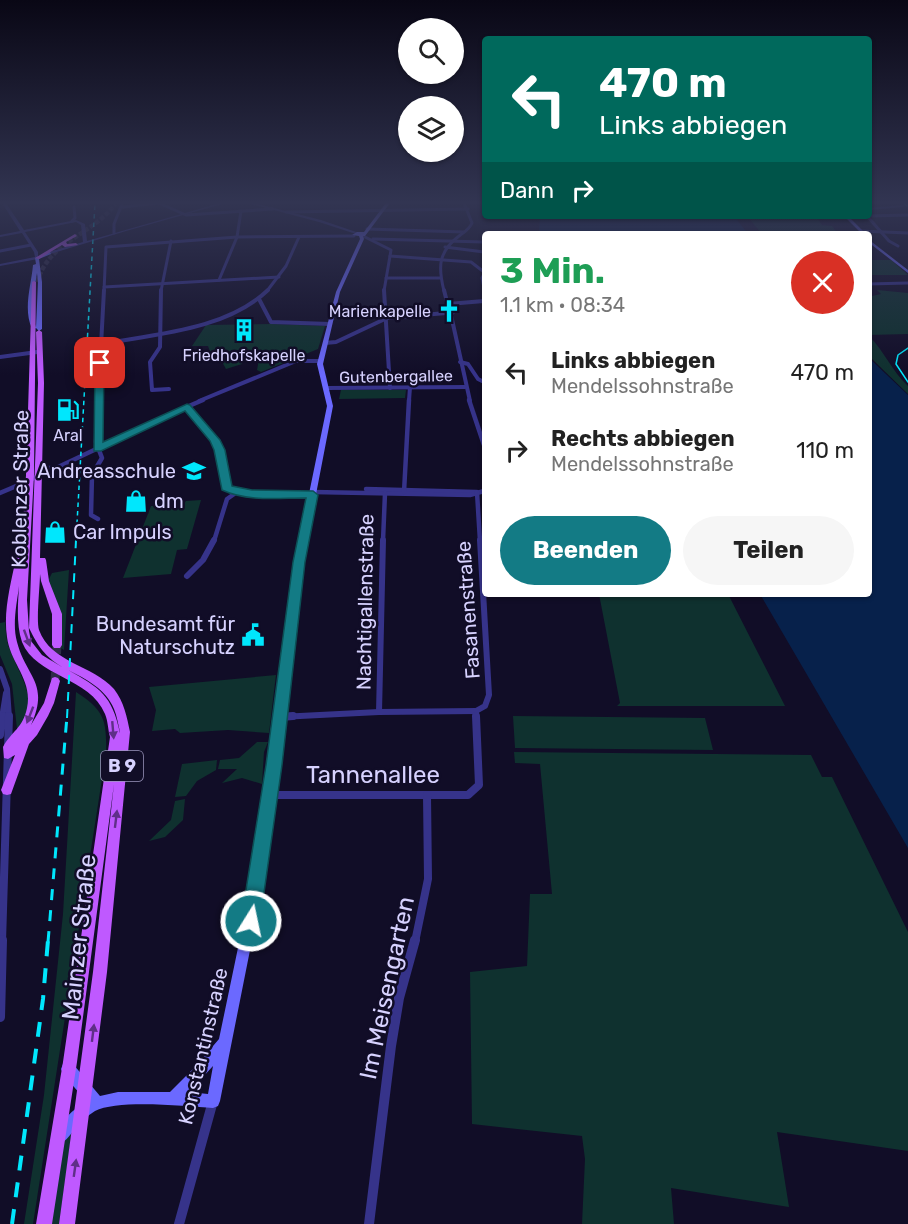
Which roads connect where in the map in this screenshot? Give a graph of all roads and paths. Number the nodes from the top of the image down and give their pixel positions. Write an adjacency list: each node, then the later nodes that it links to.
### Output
1 (20, 260): 14 (street)
2 (37, 260): 21 (main road)
3 (105, 260): 25 (street)
4 (167, 260): 22 (street)
5 (227, 260): 20 (street)
6 (290, 260): 17 (street)
7 (351, 260): 31 (main road, Konstantinstraße)
8 (389, 260): 18 (street)
9 (440, 260): 19 (street)
10 (455, 260): 13 (street)
11 (893, 260): 16 (main road)
12 (480, 261): 13 (street)
13 (475, 263): 15 (street)
14 (0, 265)
15 (482, 271)
16 (908, 272)
17 (279, 277): 20 (street); 26 (street)
18 (386, 278): 19 (street); 30 (street)
19 (440, 278): 28 (street)
20 (219, 280): 22 (street)
21 (36, 281): 35 (main road, Koblenzer Straße / B 9)
22 (161, 283): 25 (street); 32 (street)
23 (872, 284): 24 (street)
24 (908, 284)
25 (104, 286): 34 (street)
26 (259, 298): 31 (street); 32 (street)
27 (482, 301): 28 (street)
28 (448, 305): 29 (street); 29 (street)
29 (448, 314): 30 (street); 38 (street)
30 (387, 318): 33 (street); 43 (street)
31 (330, 324): 33 (main road, Konstantinstraße)
32 (159, 332): 34 (street); 44 (street)
33 (325, 343): 37 (main road, Konstantinstraße)
34 (101, 344): 47 (street)
35 (37, 352): 36 (street); 48 (main road, Koblenzer Straße / B 9); 51 (main road, Koblenzer Straße / B 9)
36 (0, 357)
37 (321, 361): 42 (main road, Konstantinstraße); 45 (street)
38 (460, 362): 39 (street); 41 (street)
39 (482, 381)
40 (410, 387): 41 (street, Gutenbergallee); 43 (street, Gutenbergallee); 52 (street)
41 (465, 387): 46 (street)
42 (327, 388): 43 (street, Gutenbergallee); 57 (main road, Konstantinstraße)
43 (390, 388)
44 (169, 389)
45 (187, 407): 47 (street); 55 (street)
46 (482, 439)
47 (98, 448): 49 (street); 61 (street)
48 (39, 464): 49 (street); 50 (main road, Koblenzer Straße / B 9)
49 (61, 467): 50 (street)
50 (38, 477): 51 (street); 60 (main road, Koblenzer Straße / B 9)
51 (29, 481): 54 (street); 59 (main road, Koblenzer Straße / B 9)
52 (404, 491): 56 (street); 57 (street); 58 (street)
53 (482, 491): 56 (street)
54 (2, 492): 59 (street)
55 (237, 492): 57 (street); 63 (street)
56 (477, 492): 64 (street, Fasanenstraße)
57 (313, 493): 58 (street); 73 (main road, Konstantinstraße)
58 (384, 493): 72 (street, Nachtigallenstraße)
59 (27, 495): 62 (main road, Koblenzer Straße / B 9)
60 (37, 516): 66 (main road); 68 (main road, Koblenzer Straße / B 9)
61 (98, 519)
62 (26, 539): 68 (main road, Koblenzer Straße / B 9, one-way to 68); 76 (main road, one-way to 76)
63 (187, 576)
64 (482, 576)
65 (483, 597): 71 (street, Fasanenstraße)
66 (57, 645)
67 (1, 672): 70 (street)
68 (84, 678): 83 (main road, Mainzer Straße / B 9, one-way to 83); 84 (main road, Mainzer Straße / B 9, one-way to 68)
69 (55, 681): 75 (main road)
70 (7, 689): 74 (street); 76 (street)
71 (476, 711): 72 (street); 78 (street, Fasanenstraße)
72 (379, 712): 73 (street)
73 (280, 717): 79 (main road, Konstantinstraße)
74 (0, 735)
75 (27, 739): 76 (main road); 77 (main road)
76 (4, 753): 77 (street)
77 (5, 784): 81 (street)
78 (475, 791): 80 (street, Tannenallee)
79 (269, 795): 80 (street, Tannenallee); 82 (main road, Konstantinstraße)
80 (427, 795): 92 (street, Im Meisengarten)
81 (0, 1017)
82 (226, 1041): 85 (main road); 86 (main road, Konstantinstraße)
83 (68, 1069): 84 (main road); 88 (main road, Mainzer Straße / B 9)
84 (85, 1091): 87 (main road, Mainzer Straße / B 9)
85 (174, 1097): 86 (main road); 87 (main road)
86 (213, 1101): 91 (street, Konstantinstraße)
87 (90, 1107): 88 (main road, B 9); 90 (main road, Mainzer Straße / B 9, one-way to 87)
88 (54, 1147): 89 (main road, Mainzer Straße / B 9)
89 (44, 1224)
90 (67, 1224)
91 (179, 1224)
92 (369, 1224)

